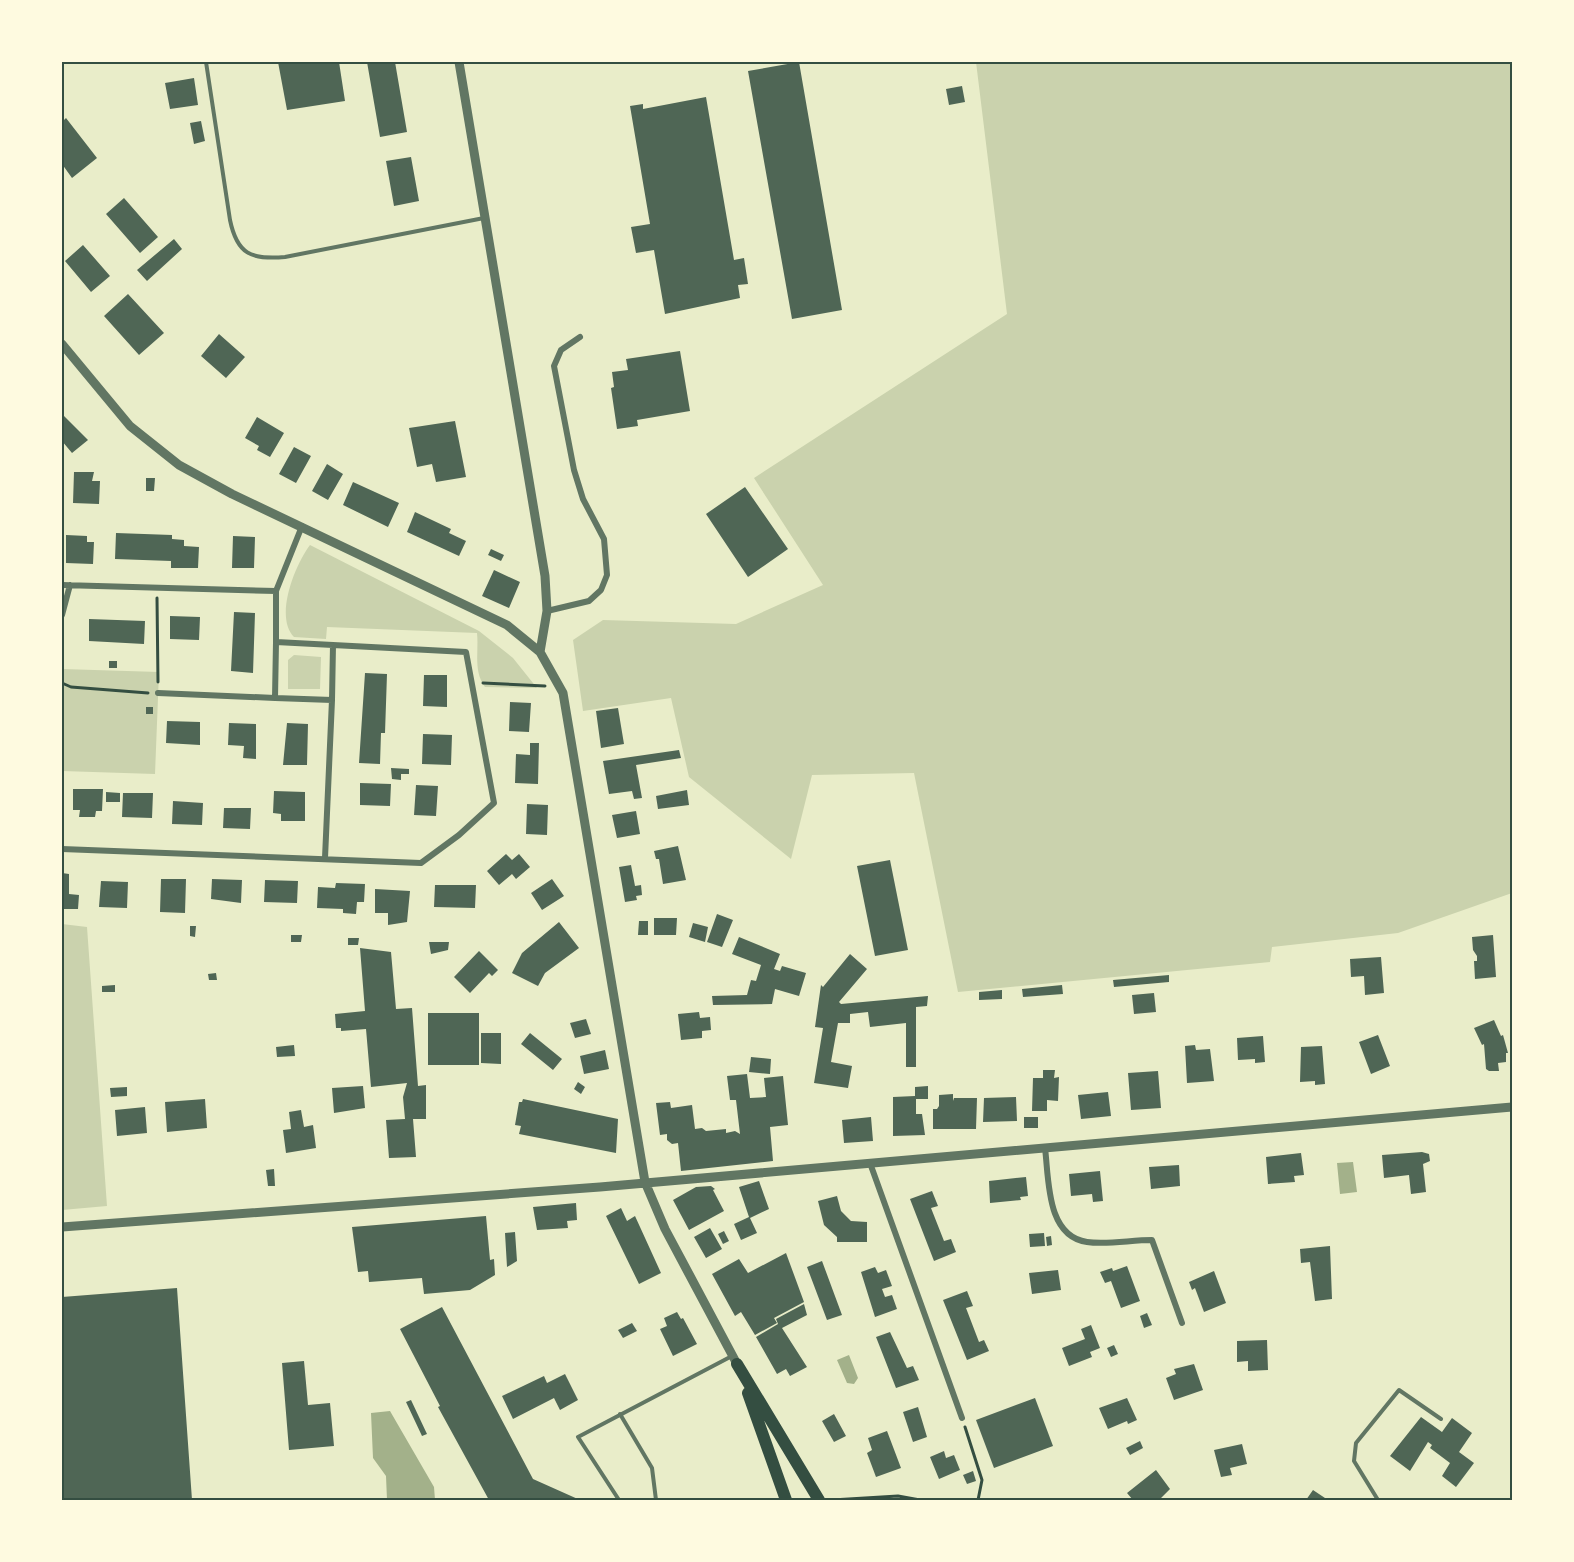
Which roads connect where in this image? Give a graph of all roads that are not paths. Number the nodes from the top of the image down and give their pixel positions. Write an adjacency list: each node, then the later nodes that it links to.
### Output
1 (206, 62): 3 (lane)
2 (459, 62): 3 (street)
3 (485, 218): 10 (street)
4 (579, 337): 10 (street)
5 (62, 344): 6 (street)
6 (302, 526): 9 (street); 14 (street)
7 (62, 585): 8 (street)
8 (70, 585): 9 (street); 11 (street)
9 (276, 591): 12 (street)
10 (547, 611): 14 (street)
11 (62, 615)
12 (276, 642): 13 (street); 16 (street)
13 (333, 645): 17 (street); 19 (street)
14 (540, 652): 23 (street)
15 (158, 693): 16 (street)
16 (275, 698): 17 (street)
17 (332, 700): 19 (street)
18 (62, 849): 19 (street)
19 (325, 858)
20 (1512, 1107): 21 (street)
21 (1045, 1148): 22 (street); 25 (street)
22 (870, 1163): 23 (street); 28 (street)
23 (645, 1182): 24 (street); 26 (street)
24 (62, 1227)
25 (1182, 1323)
26 (735, 1360): 27 (lane); 32 (highway); 33 (highway)
27 (620, 1414): 30 (lane); 31 (lane)
28 (962, 1418)
29 (1441, 1419): 34 (lane)
30 (619, 1500)
31 (656, 1500)
32 (786, 1500)
33 (819, 1500)
34 (1378, 1500)

